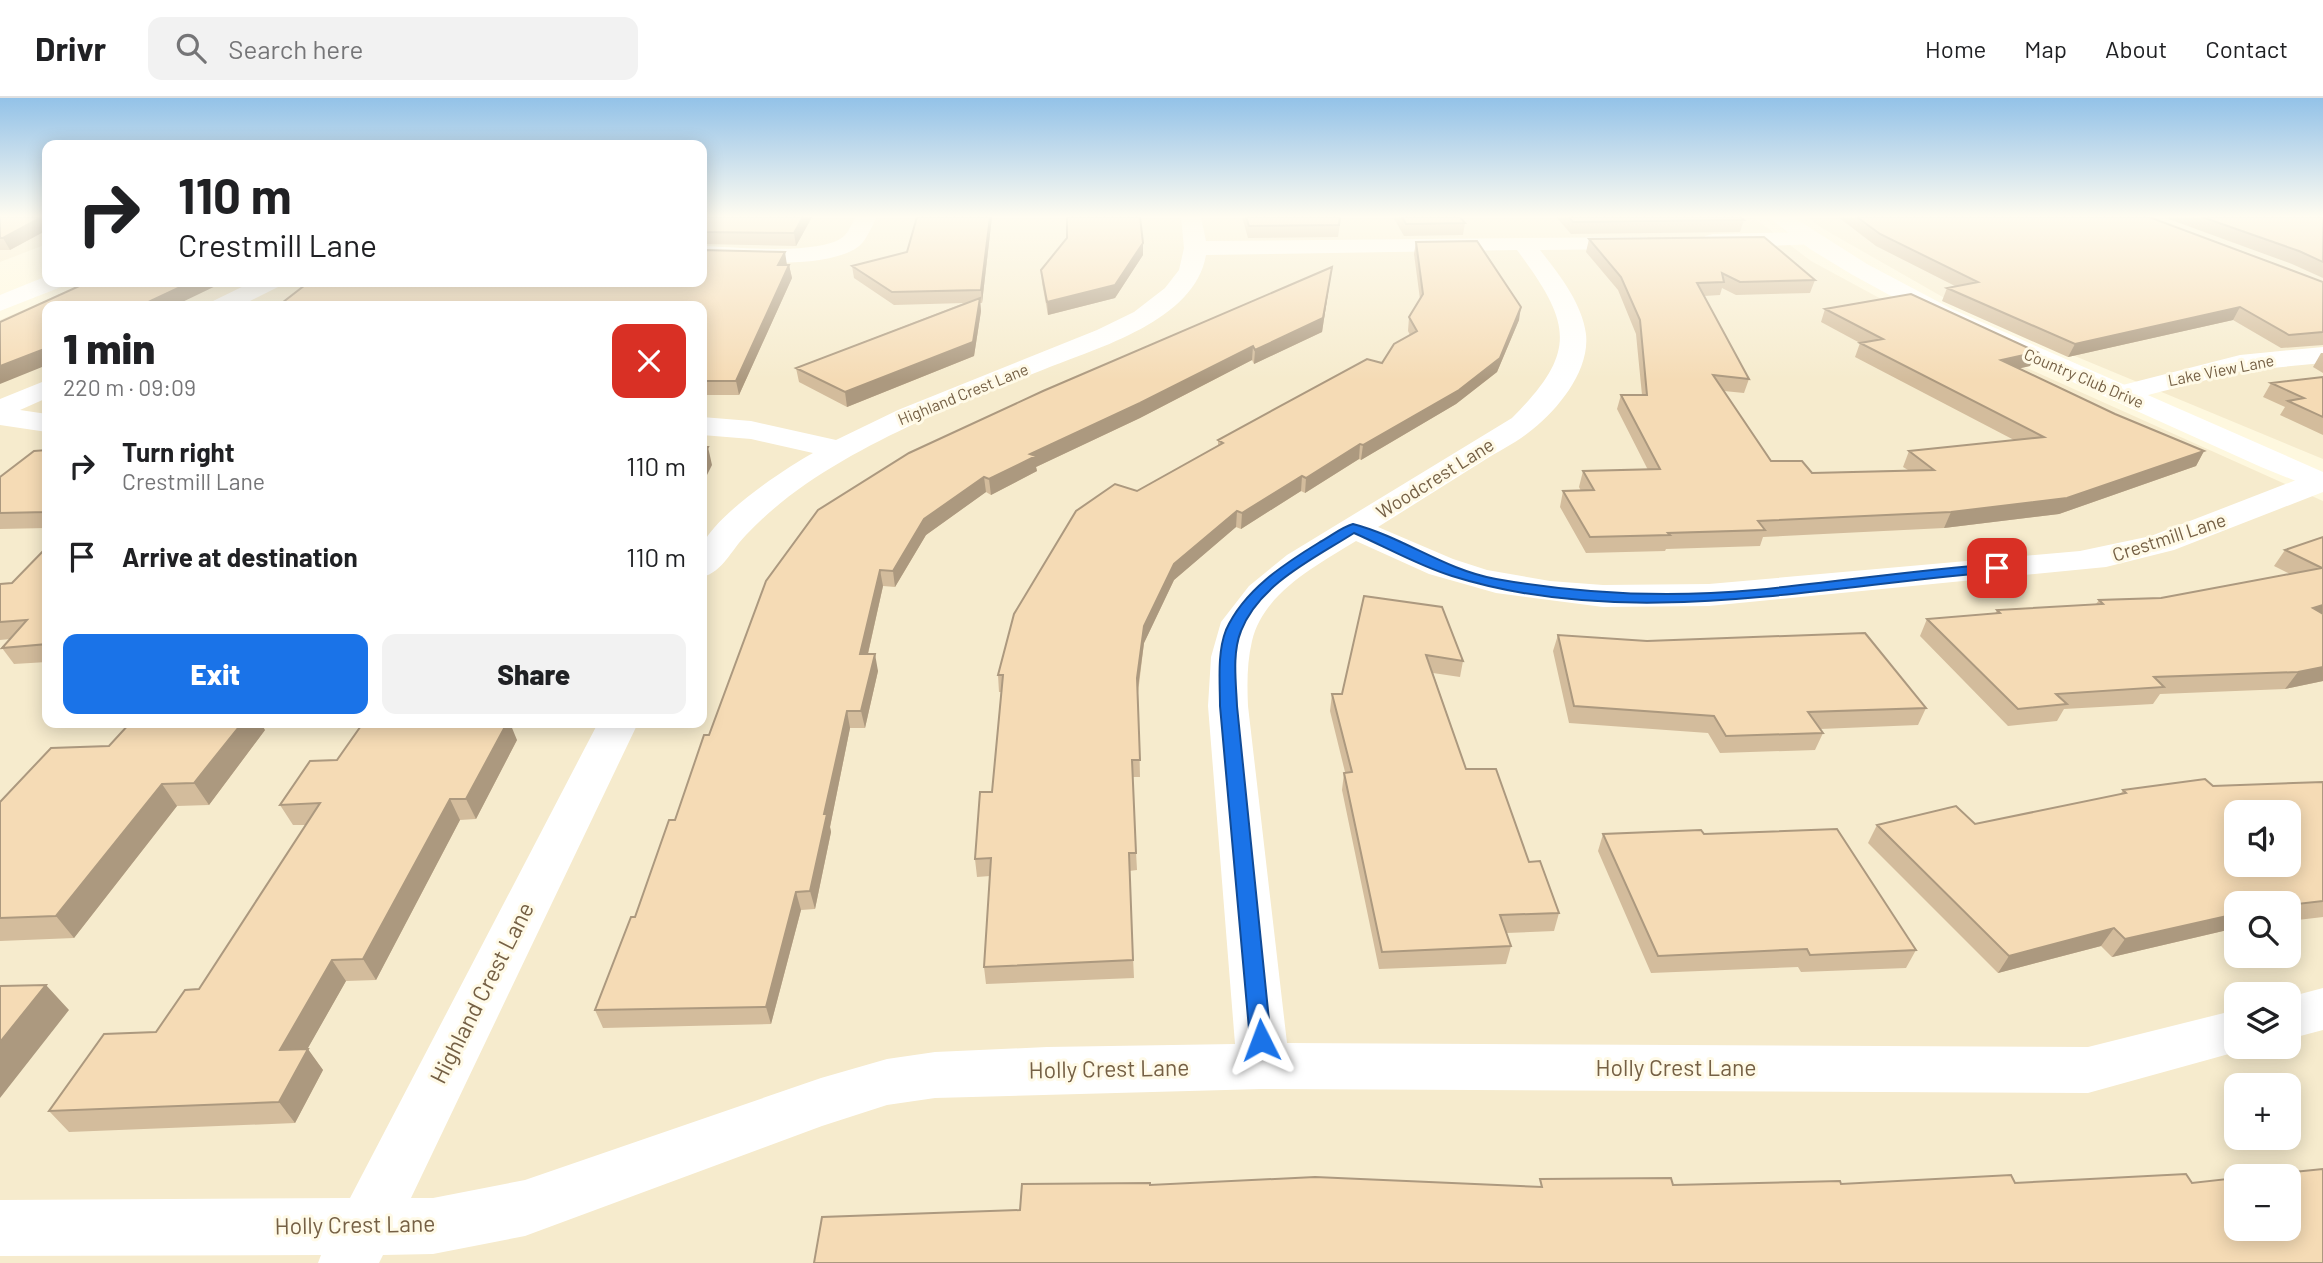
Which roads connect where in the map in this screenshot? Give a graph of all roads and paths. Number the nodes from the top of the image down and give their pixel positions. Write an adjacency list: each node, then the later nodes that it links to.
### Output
1 (1189, 271): 15 (street, Highland Crest Lane)
2 (1545, 271): 17 (street, Woodcrest Lane)
3 (1863, 271): 10 (street, Country Club Drive)
4 (42, 287): 7 (street)
5 (260, 287): 6 (street)
6 (232, 301)
7 (0, 304)
8 (2323, 355): 10 (street, Lake View Lane)
9 (42, 390): 11 (street)
10 (2121, 394): 16 (street, Country Club Drive)
11 (0, 409)
12 (0, 416): 13 (street)
13 (42, 422)
14 (707, 426): 15 (street)
15 (841, 450): 18 (street, Highland Crest Lane)
16 (2322, 483): 17 (street, Crestmill Lane)
17 (1353, 528): 23 (street, Woodcrest Lane)
18 (707, 561)
19 (616, 728): 25 (street, Highland Crest Lane)
20 (2323, 1009): 21 (street)
21 (2301, 1015)
22 (2224, 1035): 23 (street, Holly Crest Lane)
23 (1262, 1066): 25 (street, Holly Crest Lane)
24 (0, 1228): 25 (street, Holly Crest Lane)
25 (357, 1245)

